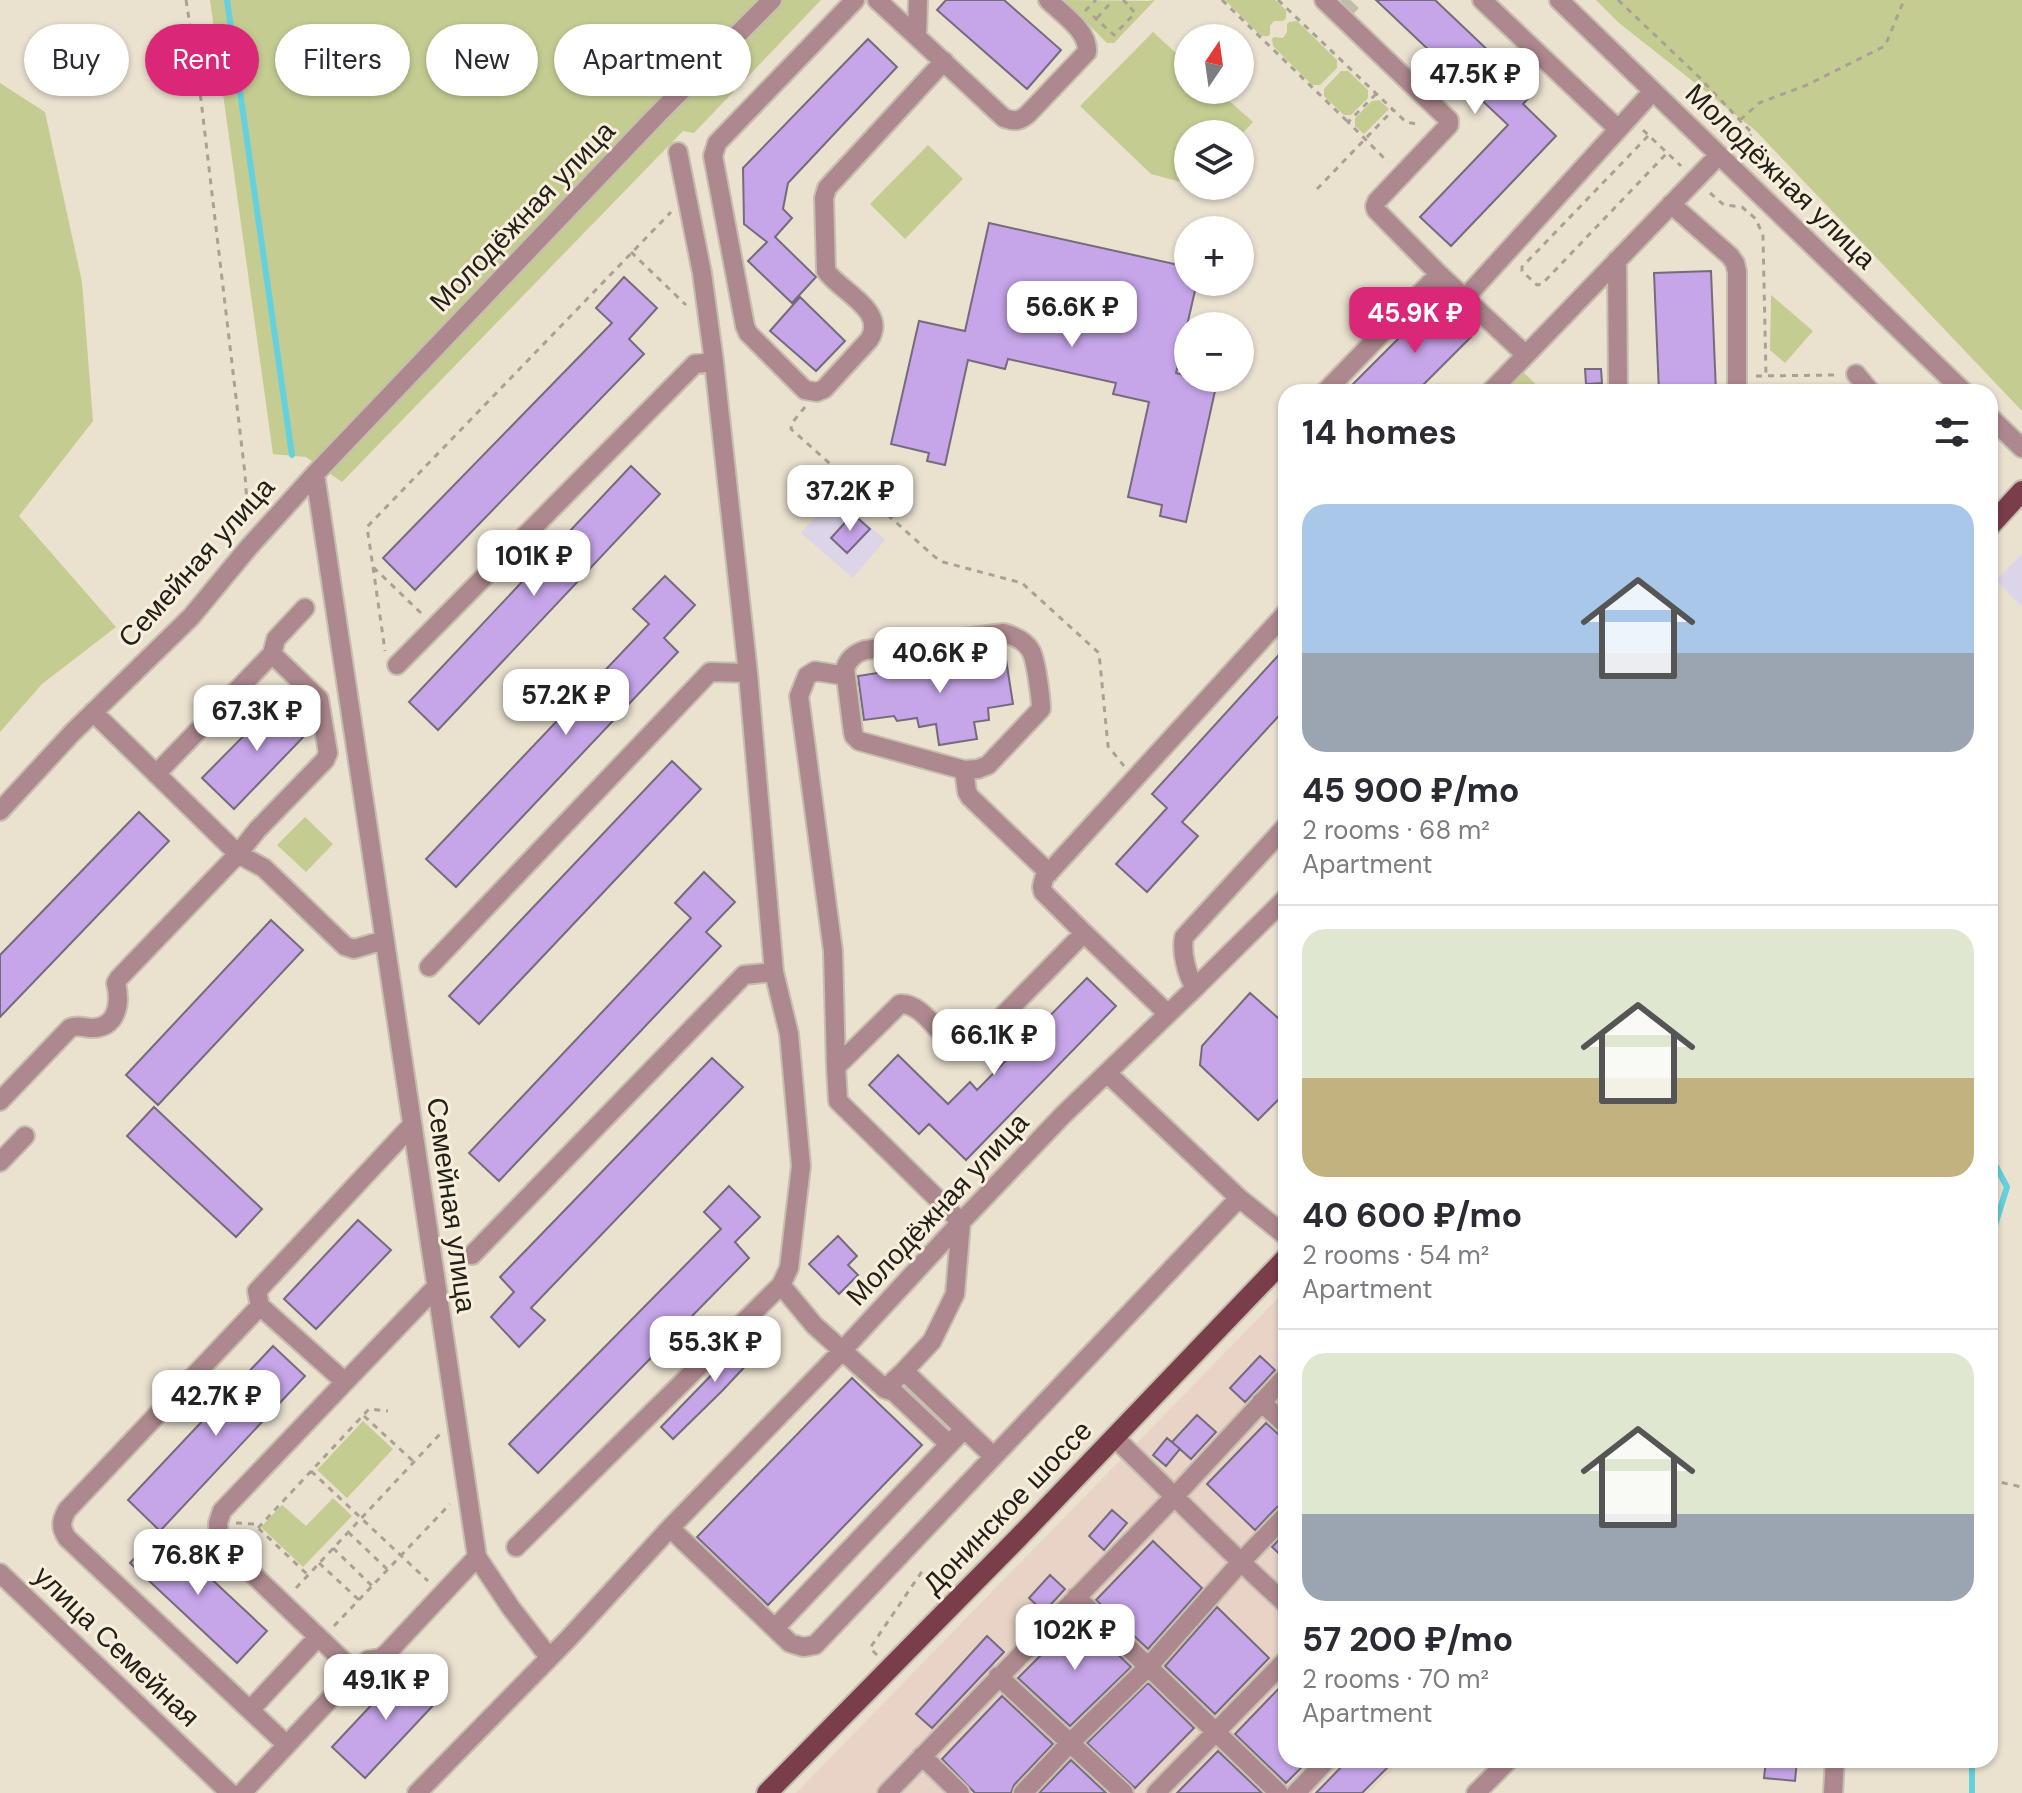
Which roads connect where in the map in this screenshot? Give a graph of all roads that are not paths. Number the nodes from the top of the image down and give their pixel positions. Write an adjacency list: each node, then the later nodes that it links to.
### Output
1 (772, 0): 30 (street, Молодёжная улица)
2 (855, 0): 10 (street)
3 (877, 0): 9 (street)
4 (918, 0): 9 (street)
5 (1048, 0): 10 (street)
6 (1324, 0): 17 (street)
7 (1482, 0): 12 (street)
8 (1559, 0): 11 (street, Молодёжная улица)
9 (917, 37): 10 (street)
10 (944, 61)
11 (1653, 91): 12 (street); 14 (street, Молодёжная улица)
12 (1624, 123): 18 (street)
13 (678, 152): 20 (street)
14 (1719, 155): 15 (street); 27 (street, Молодёжная улица)
15 (1671, 204): 16 (street); 25 (street)
16 (1617, 260): 19 (street); 24 (street)
17 (1439, 274): 18 (street); 22 (street)
18 (1465, 298): 19 (street)
19 (1526, 355): 23 (street)
20 (714, 362): 36 (street); 37 (street)
21 (1856, 374): 26 (street)
22 (1333, 384)
23 (1498, 384)
24 (1618, 384)
25 (1737, 384)
26 (1864, 384)
27 (1956, 384)
28 (1998, 425): 29 (street)
29 (2022, 448)
30 (315, 474): 39 (street, Семейная улица); 40 (street, Семейная улица)
31 (2022, 491): 32 (main road)
32 (1998, 517)
33 (305, 608): 35 (street)
34 (1278, 622): 47 (street)
35 (272, 654): 41 (street); 43 (street)
36 (397, 665)
37 (748, 673): 51 (street); 52 (street)
38 (846, 676): 42 (street); 42 (street); 55 (street)
39 (93, 712): 43 (street); 44 (street, Семейная улица)
40 (354, 739): 41 (street); 50 (street, Семейная улица)
41 (327, 744): 46 (street)
42 (964, 770): 47 (street)
43 (156, 774): 46 (street)
44 (0, 811)
45 (1278, 835): 53 (street)
46 (238, 854): 50 (street); 57 (street)
47 (1049, 873): 49 (street)
48 (1278, 906): 53 (street, Молодёжная улица)
49 (1084, 933): 54 (street); 55 (street)
50 (384, 940): 58 (street, Семейная улица)
51 (429, 967)
52 (774, 972): 64 (street); 66 (street)
53 (1195, 988): 54 (street, Молодёжная улица)
54 (1168, 1014): 56 (street, Молодёжная улица)
55 (836, 1067): 62 (street)
56 (1107, 1073): 61 (street); 62 (street, Молодёжная улица)
57 (0, 1101)
58 (412, 1125): 67 (street, Семейная улица); 68 (street)
59 (25, 1136): 60 (street)
60 (0, 1162)
61 (1239, 1198): 63 (street); 79 (street)
62 (961, 1222): 69 (street, Молодёжная улица); 70 (street)
63 (1278, 1230)
64 (472, 1255)
65 (1278, 1266): 77 (main road, Донинское шоссе)
66 (781, 1285): 69 (street); 83 (street)
67 (436, 1287): 71 (street); 84 (street, Семейная улица)
68 (260, 1306): 71 (street); 96 (street)
69 (842, 1351): 73 (street); 82 (street, Молодёжная улица)
70 (904, 1371): 73 (street); 76 (street)
71 (345, 1382): 90 (street)
72 (1278, 1384): 74 (street)
73 (885, 1389): 78 (street)
74 (1261, 1402): 75 (street); 80 (street)
75 (1278, 1418)
76 (964, 1429): 78 (street); 79 (street)
77 (1114, 1437): 80 (street); 107 (main road, Донинское шоссе)
78 (949, 1444): 89 (street)
79 (993, 1456): 89 (street)
80 (1175, 1496): 85 (street); 87 (street)
81 (1278, 1523): 85 (street)
82 (670, 1528): 89 (street); 91 (street, Молодёжная улица)
83 (516, 1547)
84 (477, 1557): 91 (street, Семейная улица); 94 (street)
85 (1240, 1563): 88 (street); 92 (street)
86 (0, 1573): 104 (street, улица Семейная)
87 (1076, 1597): 92 (street); 95 (street)
88 (1278, 1597)
89 (775, 1628)
90 (320, 1638): 94 (street); 96 (street)
91 (549, 1657): 106 (street, Молодёжная улица)
92 (1149, 1666): 97 (street); 98 (street)
93 (1278, 1668): 97 (street)
94 (355, 1672): 99 (street)
95 (998, 1676): 98 (street); 100 (street)
96 (250, 1710): 99 (street)
97 (1216, 1731): 112 (street); 113 (street)
98 (1070, 1743): 110 (street); 111 (street)
99 (287, 1745): 105 (street)
100 (922, 1756): 108 (street); 109 (street)
101 (1319, 1768): 114 (street)
102 (1501, 1768): 115 (street)
103 (1835, 1768): 116 (street)
104 (222, 1791)
105 (242, 1793)
106 (417, 1793)
107 (767, 1793)
108 (887, 1793)
109 (960, 1793)
110 (1023, 1793)
111 (1124, 1793)
112 (1156, 1793)
113 (1279, 1793)
114 (1296, 1793)
115 (1476, 1793)
116 (1833, 1793)

